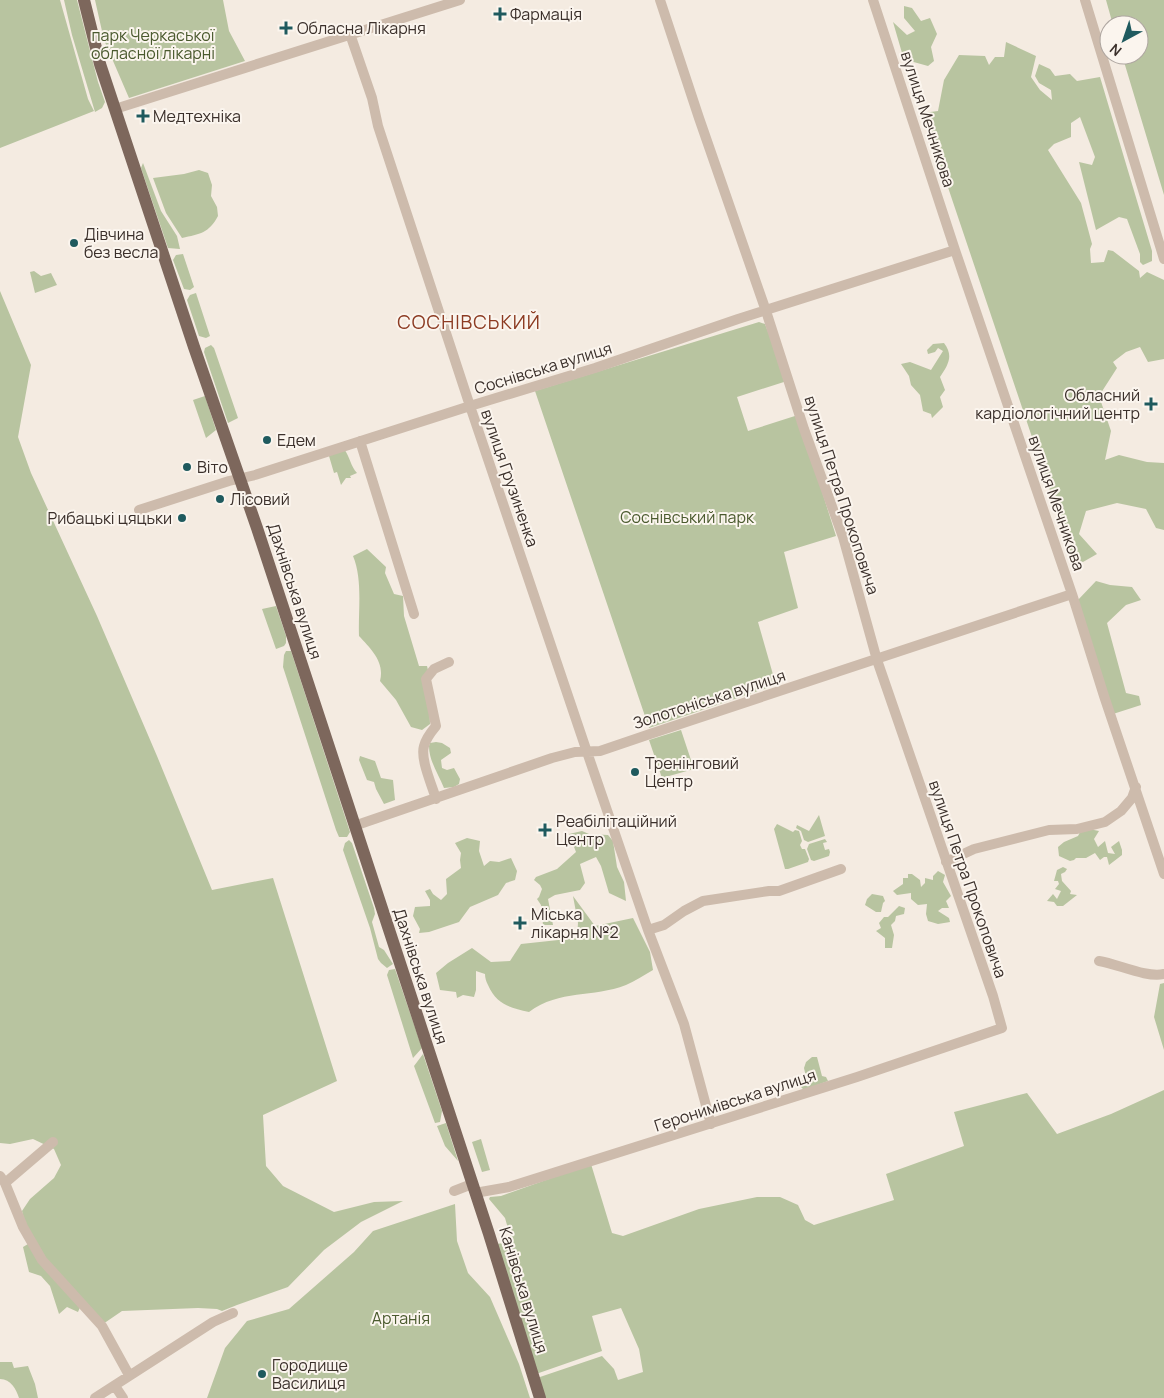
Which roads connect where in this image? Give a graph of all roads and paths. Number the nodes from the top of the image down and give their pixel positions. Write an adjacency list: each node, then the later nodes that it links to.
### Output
1 (84, 0): 7 (main road, Дахнівська вулиця)
2 (460, 0): 6 (street)
3 (660, 0): 10 (street, вулиця Петра Прокоповича)
4 (873, 0): 8 (street, вулиця Мечникова)
5 (1085, 0): 9 (street)
6 (350, 34): 7 (street); 11 (street, вулиця Грузиненка)
7 (115, 109): 13 (main road, Дахнівська вулиця)
8 (955, 250): 10 (street, Соснівська вулиця); 15 (street, вулиця Мечникова)
9 (1164, 259)
10 (766, 311): 11 (street, Соснівська вулиця); 17 (street, вулиця Петра Прокоповича)
11 (470, 406): 12 (street, Соснівська вулиця); 19 (street, вулиця Грузиненка)
12 (360, 441): 13 (street, Соснівська вулиця); 16 (street)
13 (240, 478): 14 (street, Соснівська вулиця); 22 (main road, Дахнівська вулиця)
14 (138, 510)
15 (1072, 594): 17 (street, Золотоніська вулиця); 20 (street, вулиця Мечникова)
16 (414, 614)
17 (877, 660): 19 (street, Золотоніська вулиця); 23 (street, вулиця Петра Прокоповича)
18 (449, 662): 21 (street)
19 (587, 752): 21 (street, Золотоніська вулиця); 26 (street, вулиця Грузиненка)
20 (1136, 788): 23 (street); 25 (street, вулиця Мечникова)
21 (436, 799): 22 (street, Золотоніська вулиця)
22 (354, 826): 33 (main road, Дахнівська вулиця)
23 (946, 862): 29 (street, вулиця Петра Прокоповича)
24 (841, 868): 26 (street)
25 (1164, 874)
26 (648, 930): 30 (street, вулиця Грузиненка)
27 (1098, 961): 28 (street)
28 (1159, 975)
29 (1002, 1028): 30 (street, Геронимівська вулиця)
30 (711, 1124): 33 (street, Геронимівська вулиця)
31 (52, 1142): 32 (street)
32 (3, 1180): 36 (street)
33 (474, 1188): 34 (street, Геронимівська вулиця); 40 (main road, Канівська вулиця)
34 (454, 1191)
35 (233, 1313): 36 (street)
36 (129, 1375): 37 (street)
37 (115, 1386): 38 (street); 39 (street)
38 (95, 1398)
39 (123, 1398)
40 (540, 1398)

